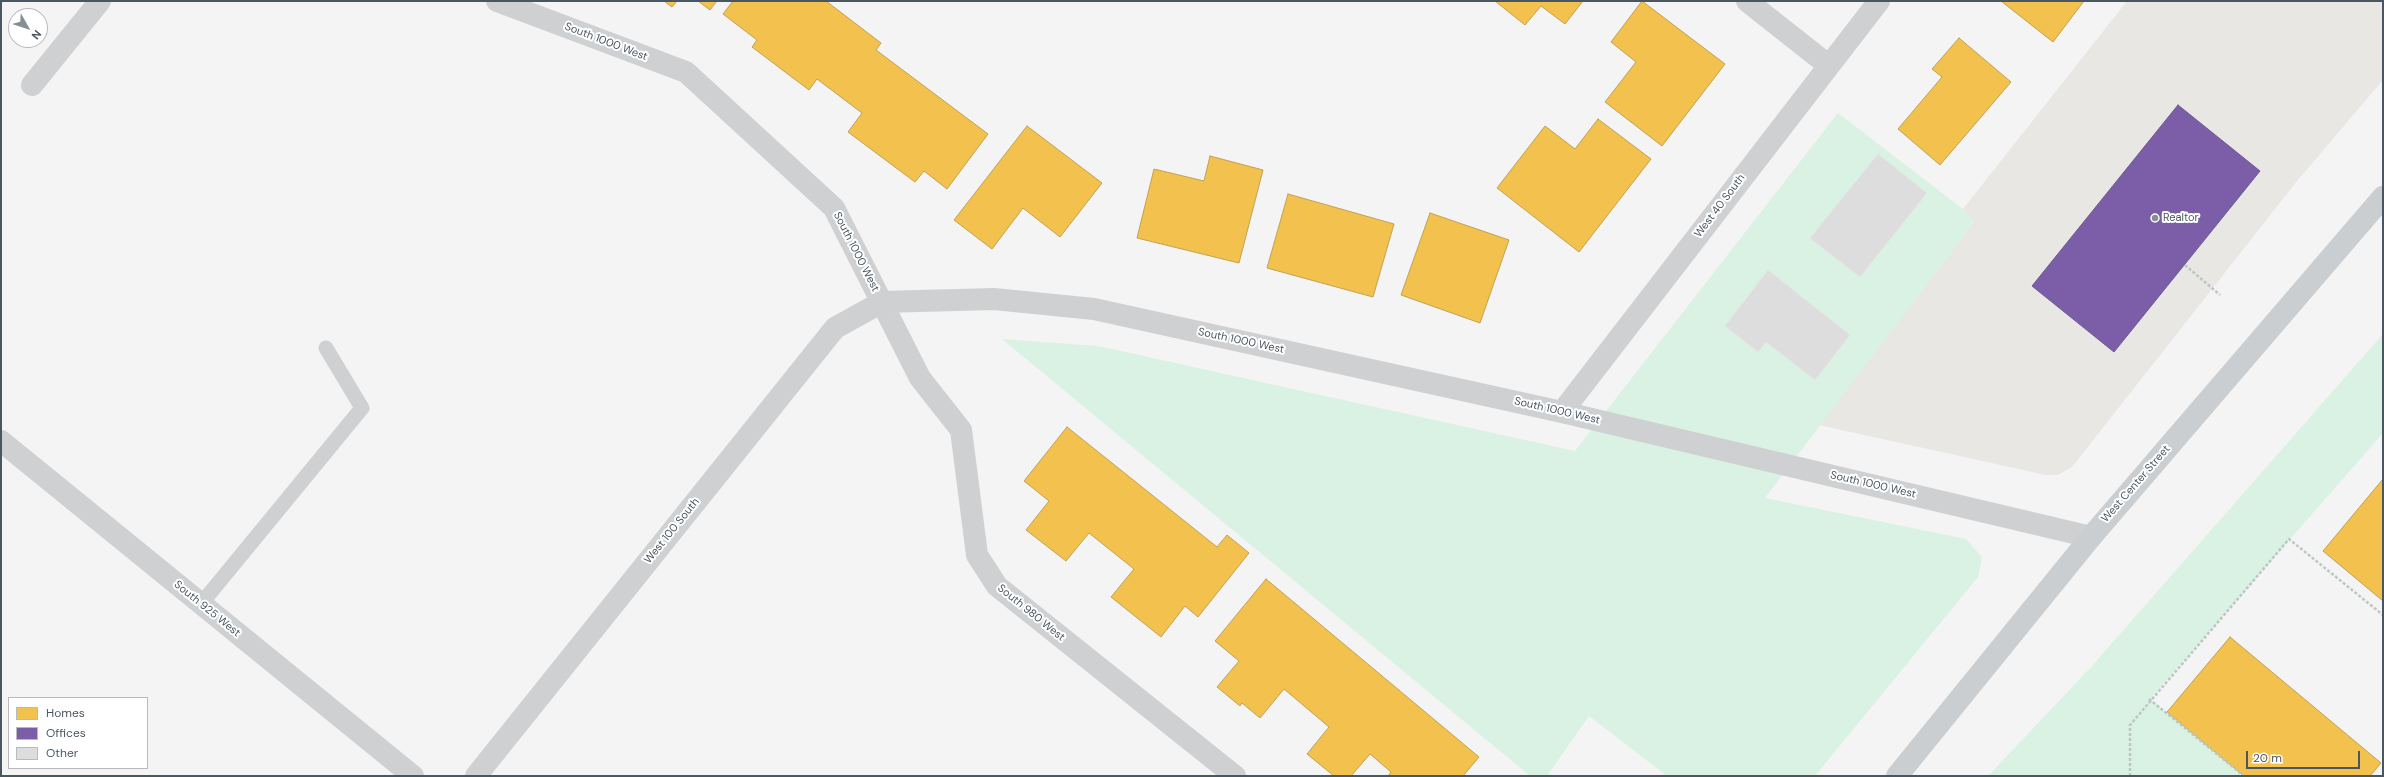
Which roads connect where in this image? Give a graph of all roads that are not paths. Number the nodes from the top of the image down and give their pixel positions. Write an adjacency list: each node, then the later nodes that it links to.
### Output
1 (100, 1): 6 (street)
2 (497, 1): 8 (street, South 1000 West)
3 (1747, 1): 5 (street)
4 (1879, 1): 5 (street, West 40 South)
5 (1828, 65): 10 (street, West 40 South)
6 (32, 85)
7 (2383, 197): 12 (main road, West Center Street)
8 (882, 302): 10 (street, South 1000 West); 15 (street, West 100 South); 16 (street, South 980 West)
9 (326, 348): 13 (lane)
10 (1562, 412): 12 (street, South 1000 West)
11 (1, 442): 13 (street, South 925 West)
12 (2091, 537): 17 (main road, West Center Street)
13 (201, 604): 14 (street, South 925 West)
14 (413, 776)
15 (476, 776)
16 (1235, 776)
17 (1897, 776)

